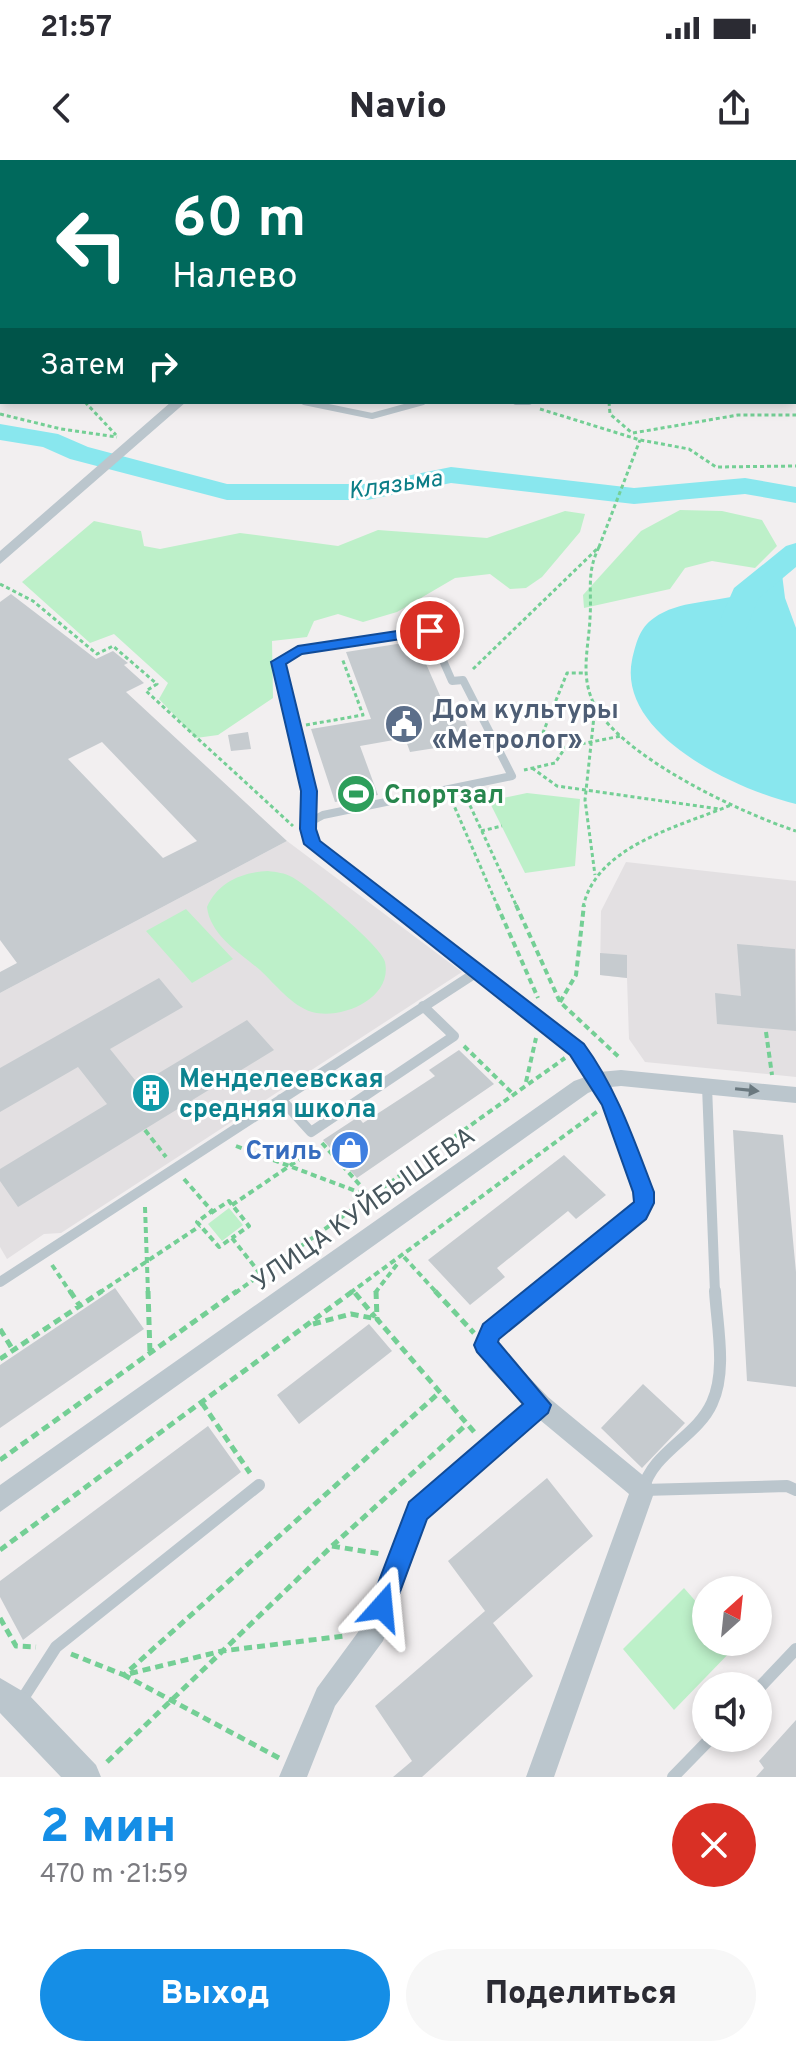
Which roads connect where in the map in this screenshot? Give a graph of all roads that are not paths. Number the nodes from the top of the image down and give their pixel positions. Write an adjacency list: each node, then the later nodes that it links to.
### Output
1 (177, 404): 4 (street)
2 (314, 404): 3 (lane)
3 (416, 404)
4 (0, 559)
5 (308, 829): 5 (lane); 6 (lane)
6 (477, 972): 7 (lane); 8 (lane)
7 (423, 1006): 11 (lane); 11 (lane)
8 (599, 1080): 9 (street, УЛИЦА КУЙБЫШЕВА); 13 (lane); 18 (street, УЛИЦА КУЙБЫШЕВА)
9 (707, 1086): 10 (street, УЛИЦА КУЙБЫШЕВА, one-way to 10); 16 (lane)
10 (796, 1095)
11 (281, 1099): 12 (lane)
12 (0, 1282)
13 (490, 1352): 14 (street)
14 (540, 1405): 16 (street); 24 (street)
15 (259, 1485): 21 (lane)
16 (643, 1490): 17 (lane); 25 (street)
17 (796, 1490)
18 (0, 1500)
19 (796, 1649): 20 (lane)
20 (772, 1674)
21 (9, 1700): 23 (street)
22 (697, 1752): 26 (lane)
23 (92, 1772)
24 (295, 1773)
25 (540, 1777)
26 (673, 1777)

